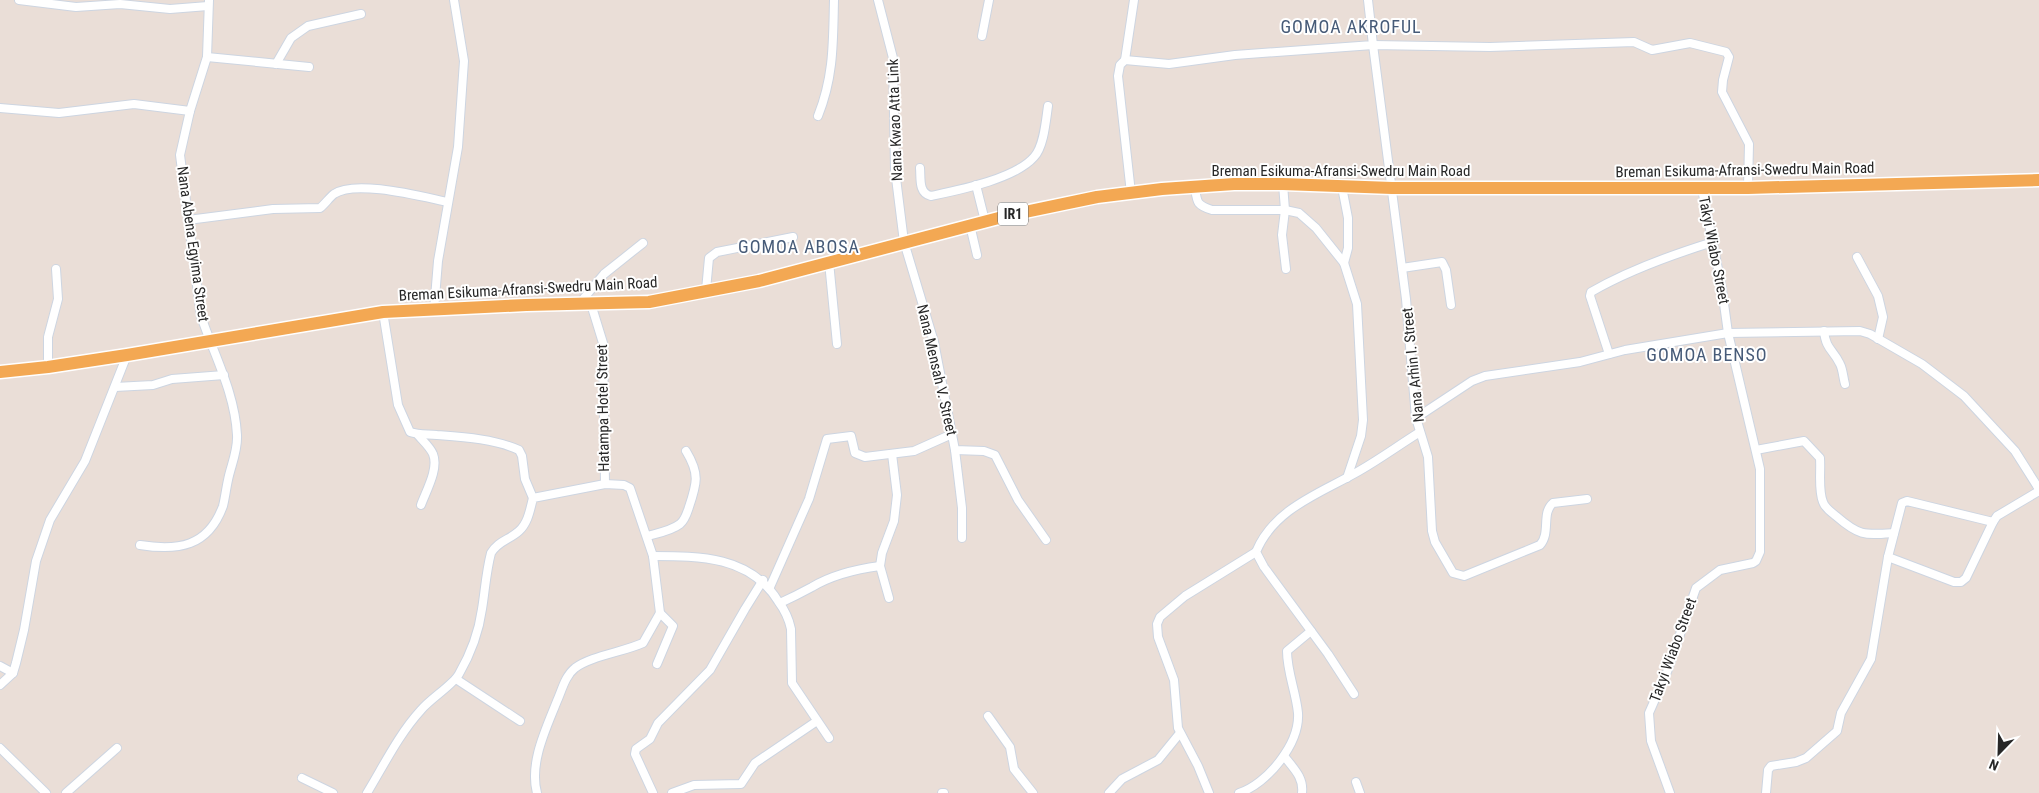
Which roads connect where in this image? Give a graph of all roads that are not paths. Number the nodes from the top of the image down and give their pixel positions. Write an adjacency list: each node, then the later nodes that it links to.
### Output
1 (19, 0): 8 (street)
2 (454, 0): 30 (street)
3 (834, 0): 19 (street)
4 (878, 0): 36 (street, Nana Kwao Atta Link)
5 (989, 0): 10 (street)
6 (1134, 0): 13 (street)
7 (1368, 0): 11 (street, Nana Arhin I. Street)
8 (209, 3): 12 (street, Nana Abena Egyima Street)
9 (362, 14): 14 (street)
10 (982, 36)
11 (1373, 44): 13 (street); 26 (street, Nana Arhin I. Street); 27 (street)
12 (207, 57): 14 (street); 18 (street, Nana Abena Egyima Street)
13 (1125, 60): 29 (street)
14 (276, 64): 15 (street)
15 (309, 67)
16 (1048, 106): 23 (street)
17 (0, 108): 18 (street)
18 (190, 111): 32 (street, Nana Abena Egyima Street)
19 (818, 116)
20 (920, 168): 23 (street)
21 (2039, 180): 27 (main road, Breman Esikuma-Afransi-Swedru Main Road / IR1)
22 (1284, 184): 24 (main road, Breman Esikuma-Afransi-Swedru Main Road / IR1); 25 (main road, Breman Esikuma-Afransi-Swedru Main Road / IR1); 31 (street)
23 (976, 185): 33 (street)
24 (1195, 187): 29 (main road, Breman Esikuma-Afransi-Swedru Main Road / IR1); 31 (street)
25 (1342, 187): 26 (main road, Breman Esikuma-Afransi-Swedru Main Road / IR1); 42 (street)
26 (1392, 188): 28 (main road, Breman Esikuma-Afransi-Swedru Main Road / IR1); 43 (street, Nana Arhin I. Street)
27 (1748, 188): 28 (main road, Breman Esikuma-Afransi-Swedru Main Road / IR1)
28 (1702, 189): 37 (street, Takyi Wiabo Street)
29 (1131, 193): 33 (main road, Breman Esikuma-Afransi-Swedru Main Road / IR1)
30 (448, 202): 32 (street); 49 (street)
31 (1285, 210): 42 (street); 45 (street)
32 (188, 220): 54 (street, Nana Abena Egyima Street)
33 (985, 221): 34 (main road, Breman Esikuma-Afransi-Swedru Main Road / IR1)
34 (970, 225): 36 (main road, Breman Esikuma-Afransi-Swedru Main Road / IR1); 39 (street)
35 (793, 238): 46 (street)
36 (904, 242): 41 (main road, Breman Esikuma-Afransi-Swedru Main Road / IR1); 65 (street, Nana Mensah V. Street)
37 (1713, 242): 52 (street, Takyi Wiabo Street); 56 (street)
38 (643, 243): 47 (street)
39 (977, 255)
40 (1857, 258): 53 (street)
41 (830, 262): 46 (main road, Breman Esikuma-Afransi-Swedru Main Road / IR1); 55 (street)
42 (1344, 263): 71 (street)
43 (1402, 268): 48 (street); 63 (street, Nana Arhin I. Street)
44 (56, 269): 58 (street)
45 (1286, 269)
46 (706, 290): 47 (main road, Breman Esikuma-Afransi-Swedru Main Road / IR1)
47 (585, 304): 49 (main road, Breman Esikuma-Afransi-Swedru Main Road / IR1); 72 (street, Hatampa Hotel Street)
48 (1451, 305)
49 (434, 310): 50 (main road, Breman Esikuma-Afransi-Swedru Main Road / IR1)
50 (383, 312): 54 (main road, Breman Esikuma-Afransi-Swedru Main Road / IR1); 66 (street)
51 (1824, 331): 52 (street); 53 (street); 61 (street)
52 (1728, 333): 56 (street); 68 (street, Takyi Wiabo Street)
53 (1878, 339): 73 (street)
54 (209, 341): 57 (main road, Breman Esikuma-Afransi-Swedru Main Road / IR1); 60 (street, Nana Abena Egyima Street)
55 (836, 344)
56 (1609, 354): 63 (street)
57 (128, 355): 58 (main road, Breman Esikuma-Afransi-Swedru Main Road / IR1); 62 (street)
58 (48, 367): 59 (main road, Breman Esikuma-Afransi-Swedru Main Road / IR1)
59 (0, 372)
60 (224, 375): 62 (street); 82 (street, Nana Abena Egyima Street)
61 (1845, 384)
62 (115, 387): 95 (street)
63 (1416, 418): 64 (street, Nana Arhin I. Street)
64 (1420, 432): 71 (street); 75 (street, Nana Arhin I. Street)
65 (952, 434): 67 (street, Nana Mensah V. Street); 70 (street)
66 (418, 435): 74 (street); 76 (street)
67 (955, 450): 80 (street); 81 (street, Nana Mensah V. Street)
68 (1756, 450): 78 (street); 123 (street, Takyi Wiabo Street)
69 (686, 452): 79 (street)
70 (892, 454): 86 (street); 88 (street)
71 (1348, 478): 83 (street)
72 (605, 484): 74 (street); 79 (street)
73 (2039, 490): 77 (street)
74 (532, 498): 96 (street)
75 (1587, 500)
76 (421, 505)
77 (1993, 522): 78 (street); 85 (street)
78 (1894, 533): 85 (street)
79 (647, 536): 84 (street)
80 (962, 538)
81 (1046, 540)
82 (140, 545)
83 (1256, 552): 92 (street); 102 (street)
84 (653, 556): 87 (street); 91 (street)
85 (1888, 558): 124 (street)
86 (880, 566): 89 (street); 90 (street)
87 (763, 580): 88 (street); 115 (street)
88 (770, 587): 90 (street)
89 (889, 598)
90 (780, 603): 101 (street)
91 (660, 613): 93 (street); 114 (street)
92 (1311, 631): 98 (street); 106 (street)
93 (657, 664)
94 (0, 666): 95 (street)
95 (13, 673): 97 (street)
96 (456, 679): 100 (street); 113 (street)
97 (0, 685)
98 (1354, 694)
99 (988, 716): 117 (street)
100 (520, 720)
101 (817, 721): 103 (street); 109 (street)
102 (1180, 733): 118 (street); 119 (street)
103 (828, 738)
104 (0, 748): 110 (street)
105 (117, 748): 111 (street)
106 (1284, 756): 120 (street); 121 (street)
107 (302, 778): 112 (street)
108 (1356, 782): 122 (street)
109 (738, 789): 116 (street)
110 (46, 793)
111 (66, 793)
112 (333, 793)
113 (367, 793)
114 (537, 793)
115 (653, 793)
116 (672, 793)
117 (1033, 793)
118 (1108, 793)
119 (1209, 793)
120 (1239, 793)
121 (1302, 793)
122 (1360, 793)
123 (1670, 793)
124 (1766, 793)

